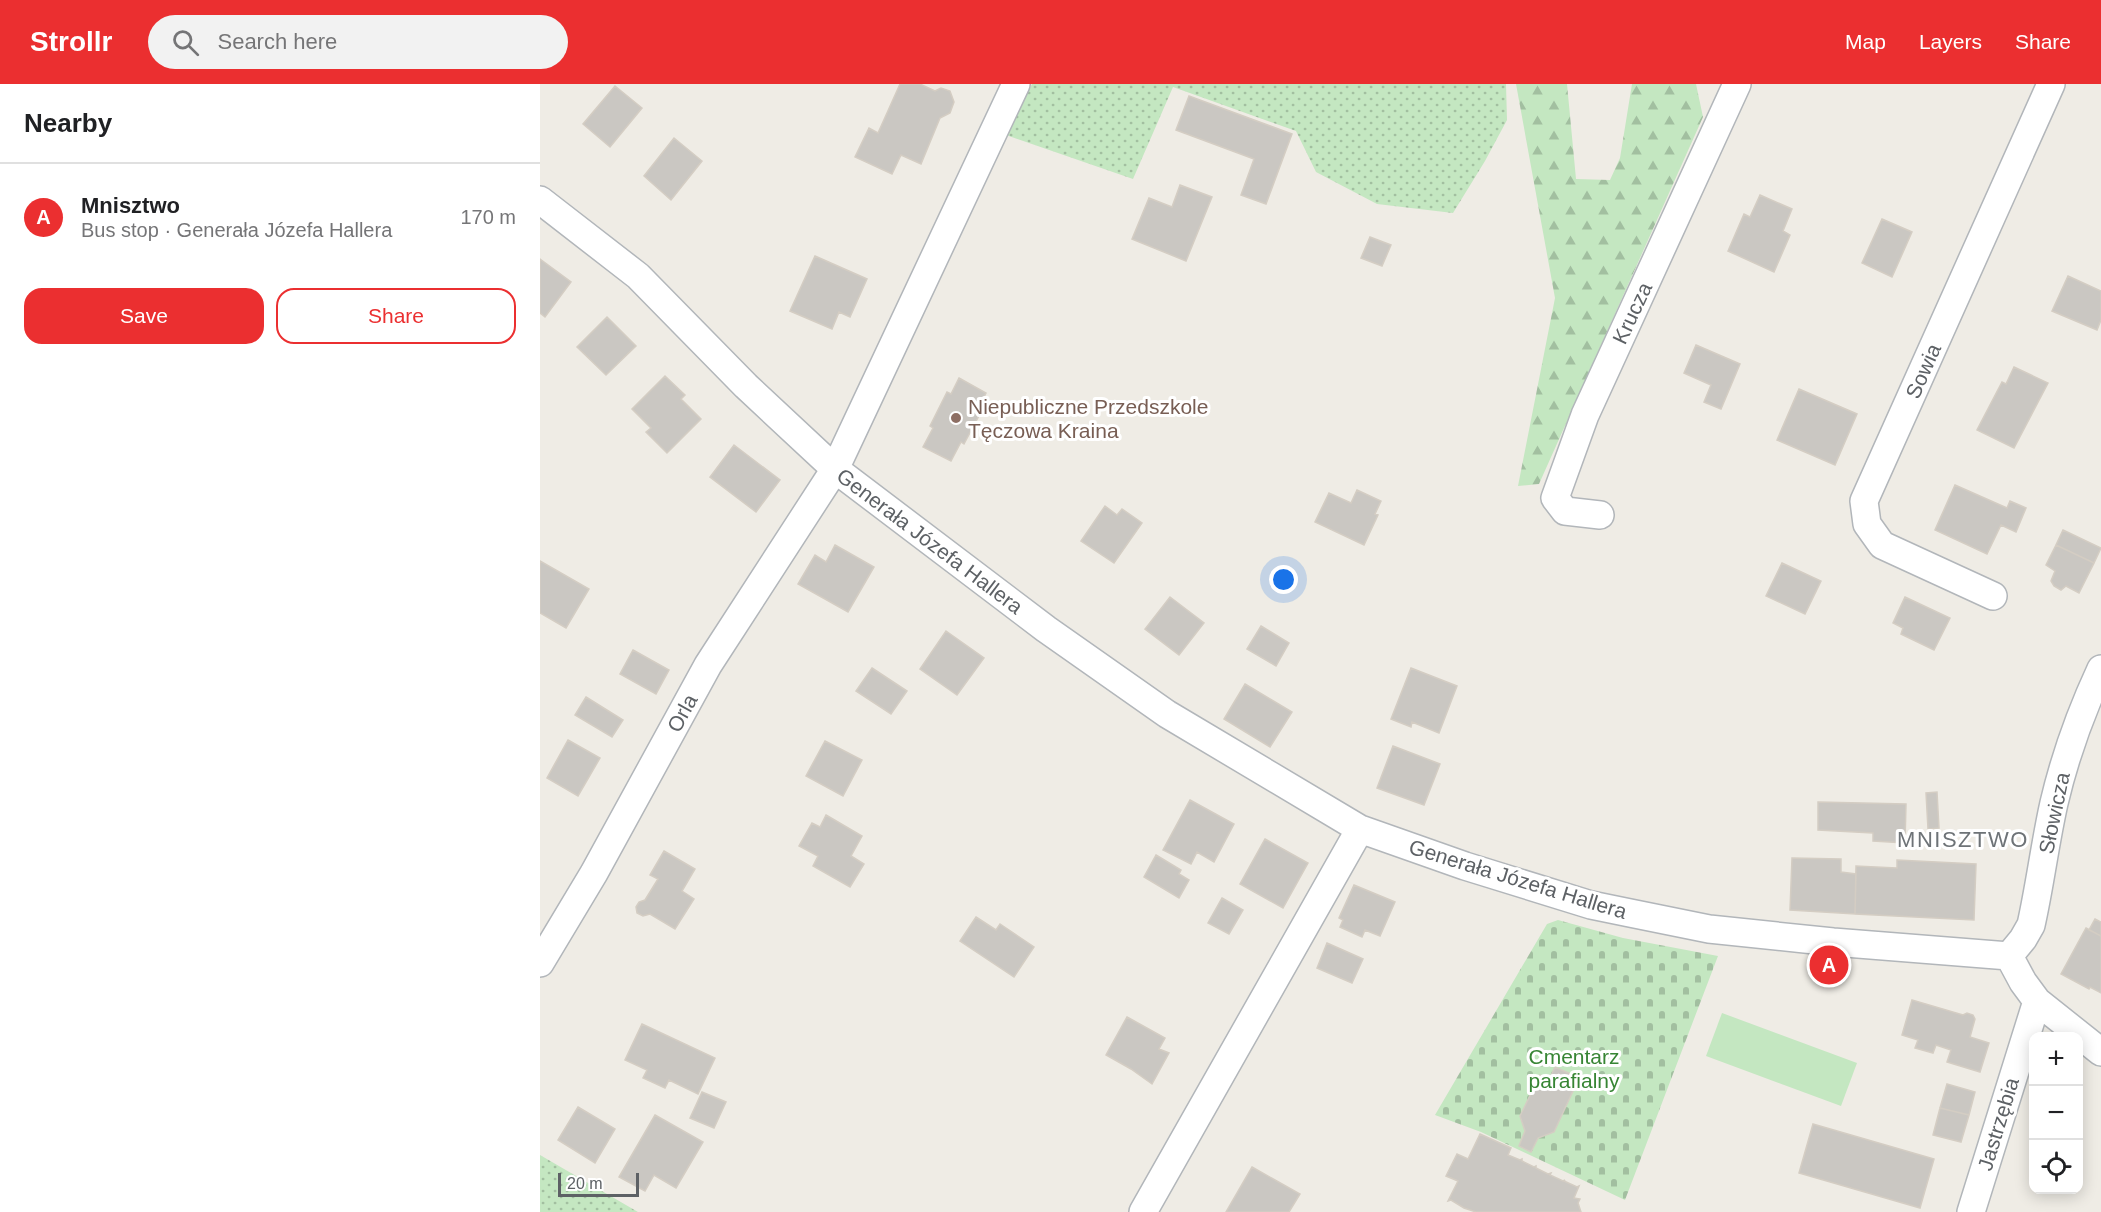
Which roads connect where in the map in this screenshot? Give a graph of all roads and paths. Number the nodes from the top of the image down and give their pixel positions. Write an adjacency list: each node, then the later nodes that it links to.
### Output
1 (1016, 84): 5 (street, Orla)
2 (1737, 84): 6 (street, Krucza)
3 (2051, 84): 7 (street, Sowia)
4 (540, 200): 5 (street, Generała Józefa Hallera)
5 (835, 469): 9 (street, Generała Józefa Hallera); 11 (street, Orla)
6 (1600, 514)
7 (1992, 596)
8 (2101, 669): 10 (street, Słowicza)
9 (1360, 829): 10 (street, Generała Józefa Hallera); 14 (street)
10 (2008, 956): 12 (street)
11 (540, 963)
12 (2037, 1001): 13 (street); 15 (street, Jastrzębia)
13 (2101, 1052)
14 (1143, 1212)
15 (1971, 1212)

